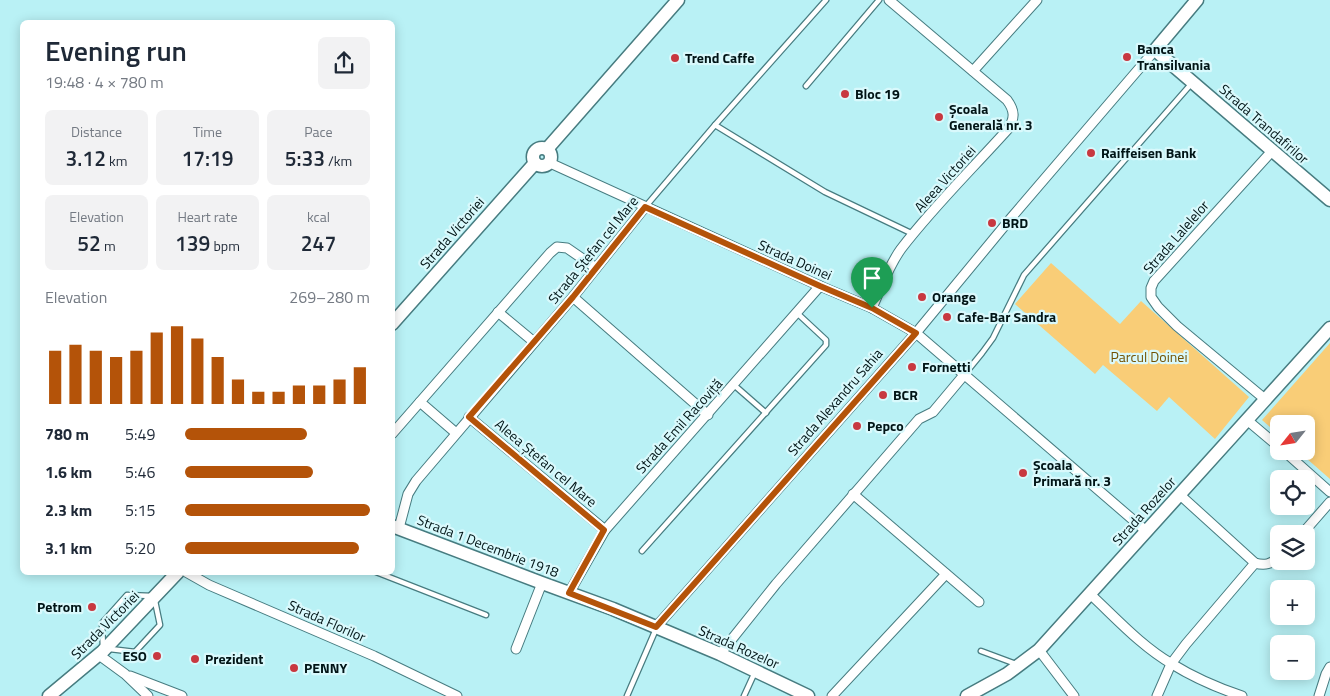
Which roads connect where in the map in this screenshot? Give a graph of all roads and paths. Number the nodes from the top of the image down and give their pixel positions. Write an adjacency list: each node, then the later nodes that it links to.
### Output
1 (678, 0): 12 (street)
2 (826, 0): 11 (lane, Strada Ștefan cel Mare)
3 (879, 0): 10 (lane)
4 (889, 0): 8 (street, Aleea Victoriei)
5 (1037, 0): 8 (street)
6 (1197, 0): 7 (street, Strada Alexandru Sahia)
7 (1155, 50): 9 (street, Strada Trandafirilor); 27 (street, Strada Alexandru Sahia)
8 (973, 71): 18 (street, Aleea Victoriei)
9 (1192, 82): 13 (street, Strada Trandafirilor); 29 (lane)
10 (806, 86)
11 (715, 125): 17 (lane, Strada Ștefan cel Mare); 18 (lane)
12 (547, 149): 14 (street); 15 (street)
13 (1272, 151): 16 (street, Strada Trandafirilor); 31 (street, Strada Lalelelor)
14 (534, 163): 15 (street); 25 (street, Strada Victoriei)
15 (550, 163): 17 (street, Strada Doinei)
16 (1330, 200)
17 (645, 207): 19 (street, Strada Ștefan cel Mare); 20 (street, Strada Doinei)
18 (914, 234): 22 (street, Aleea Victoriei)
19 (596, 268): 21 (street, Strada Ștefan cel Mare); 23 (street)
20 (820, 286): 22 (street, Strada Doinei); 24 (street, Strada Emil Racoviță)
21 (573, 297): 28 (street, Strada Ștefan cel Mare); 34 (street)
22 (872, 308): 27 (street, Strada Doinei)
23 (498, 312): 28 (street); 32 (street)
24 (797, 313): 30 (street, Strada Emil Racoviță); 33 (lane)
25 (395, 321)
26 (1330, 328): 31 (street, Strada Rozelor)
27 (916, 333): 29 (street, Strada Doinei); 62 (street, Strada Alexandru Sahia)
28 (534, 342): 35 (street, Strada Ștefan cel Mare)
29 (964, 375): 42 (street); 48 (street, Strada Doinei)
30 (734, 385): 33 (lane); 34 (street, Strada Emil Racoviță)
31 (1266, 400): 36 (street, Strada Rozelor)
32 (420, 402): 37 (street); 38 (street)
33 (766, 413): 49 (lane)
34 (708, 415): 47 (street, Strada Emil Racoviță)
35 (469, 417): 38 (street, Strada Ștefan cel Mare); 47 (street, Aleea Ștefan cel Mare)
36 (1247, 420): 39 (street); 43 (street, Strada Rozelor)
37 (395, 431)
38 (456, 432): 46 (street, Strada Ștefan cel Mare)
39 (1270, 439)
40 (1294, 460): 41 (street)
41 (1330, 492)
42 (853, 494): 52 (street); 67 (street)
43 (1179, 494): 48 (street, Strada Rozelor); 50 (street)
44 (1330, 502): 45 (street)
45 (1310, 525)
46 (396, 527): 56 (street, Strada 1 Decembrie 1918)
47 (604, 530): 57 (street, Strada Emil Racoviță)
48 (1146, 531): 58 (street, Strada Rozelor)
49 (642, 551)
50 (1255, 563): 51 (street); 68 (street)
51 (1270, 563)
52 (946, 574): 60 (street); 80 (street)
53 (175, 575): 59 (street, Strada Victoriei)
54 (191, 575): 76 (street, Strada Florilor)
55 (384, 575): 61 (lane)
56 (542, 584): 57 (street, Strada 1 Decembrie 1918); 63 (street)
57 (569, 593): 62 (street, Strada 1 Decembrie 1918)
58 (1090, 594): 64 (street, Strada Rozelor); 68 (street)
59 (155, 597): 65 (street, Strada Victoriei); 65 (lane); 65 (lane)
60 (979, 602)
61 (486, 615)
62 (656, 627): 67 (street, Strada Rozelor); 77 (lane, Strada Alexandru Sahia)
63 (516, 649)
64 (1040, 650): 69 (street, Strada Rozelor); 82 (street)
65 (103, 651): 72 (street); 73 (street, Strada Victoriei)
66 (981, 651): 69 (lane)
67 (720, 654): 71 (street, Strada Rozelor)
68 (1171, 664): 83 (street); 84 (street)
69 (1020, 666): 81 (street, Strada Rozelor)
70 (1330, 667): 85 (street)
71 (756, 671): 78 (lane); 79 (street, Strada Rozelor)
72 (125, 674): 74 (street); 75 (street)
73 (49, 696)
74 (148, 696)
75 (182, 696)
76 (457, 696)
77 (627, 696)
78 (744, 696)
79 (808, 696)
80 (832, 696)
81 (967, 696)
82 (1074, 696)
83 (1157, 696)
84 (1242, 696)
85 (1319, 696)

